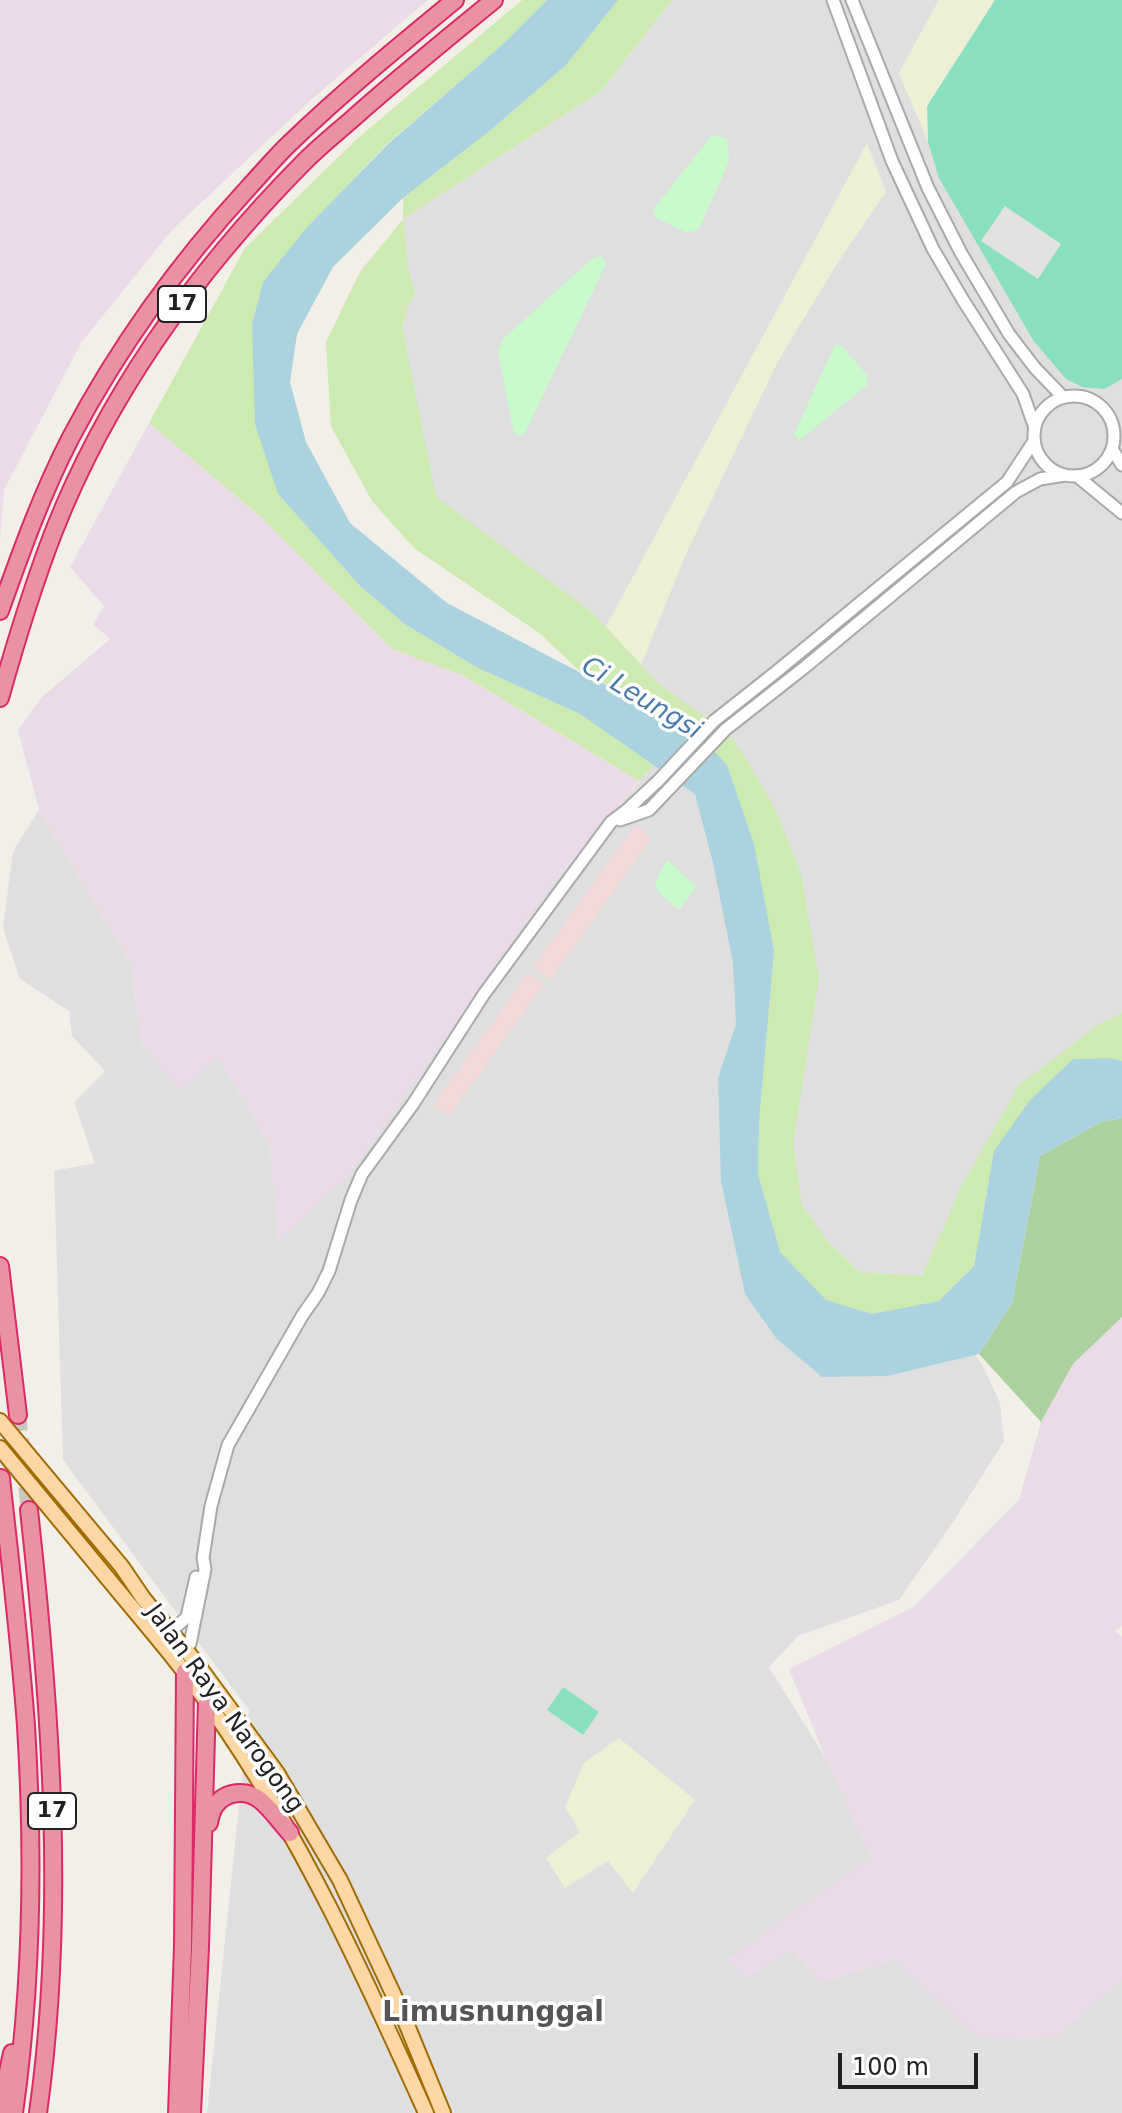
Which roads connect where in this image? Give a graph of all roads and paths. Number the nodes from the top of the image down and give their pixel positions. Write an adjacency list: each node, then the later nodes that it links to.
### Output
1 (455, 0): 11 (highway, 17)
2 (494, 0): 12 (highway, 17)
3 (833, 0): 6 (street)
4 (852, 0): 5 (street)
5 (1063, 397): 6 (street); 7 (street)
6 (1035, 434): 9 (street); 13 (street)
7 (1112, 449): 8 (street); 9 (street)
8 (1122, 465)
9 (1071, 476): 10 (street); 13 (street)
10 (1122, 513)
11 (0, 611)
12 (0, 698)
13 (611, 822): 20 (street)
14 (0, 1266): 15 (highway)
15 (18, 1415)
16 (0, 1421): 21 (main road, Jalan Raya Narogong)
17 (0, 1448): 24 (main road, Jalan Raya Narogong)
18 (1, 1478): 29 (highway, 17)
19 (29, 1510): 32 (highway, 17)
20 (203, 1558): 22 (street); 23 (street)
21 (122, 1567): 22 (main road); 24 (main road, Jalan Raya Narogong)
22 (176, 1627): 23 (main road)
23 (190, 1644): 26 (main road)
24 (190, 1668): 25 (main road, Jalan Raya Narogong); 33 (highway)
25 (212, 1697): 26 (main road, Jalan Raya Narogong); 27 (main road, Jalan Raya Narogong); 28 (highway)
26 (277, 1773): 36 (main road, Jalan Raya Narogong)
27 (290, 1833): 28 (highway); 35 (main road, Jalan Raya Narogong)
28 (203, 1846): 34 (highway)
29 (25, 1995): 30 (highway); 31 (highway, 17)
30 (0, 2110)
31 (14, 2113)
32 (38, 2113)
33 (177, 2113)
34 (192, 2113)
35 (426, 2113)
36 (443, 2113)

